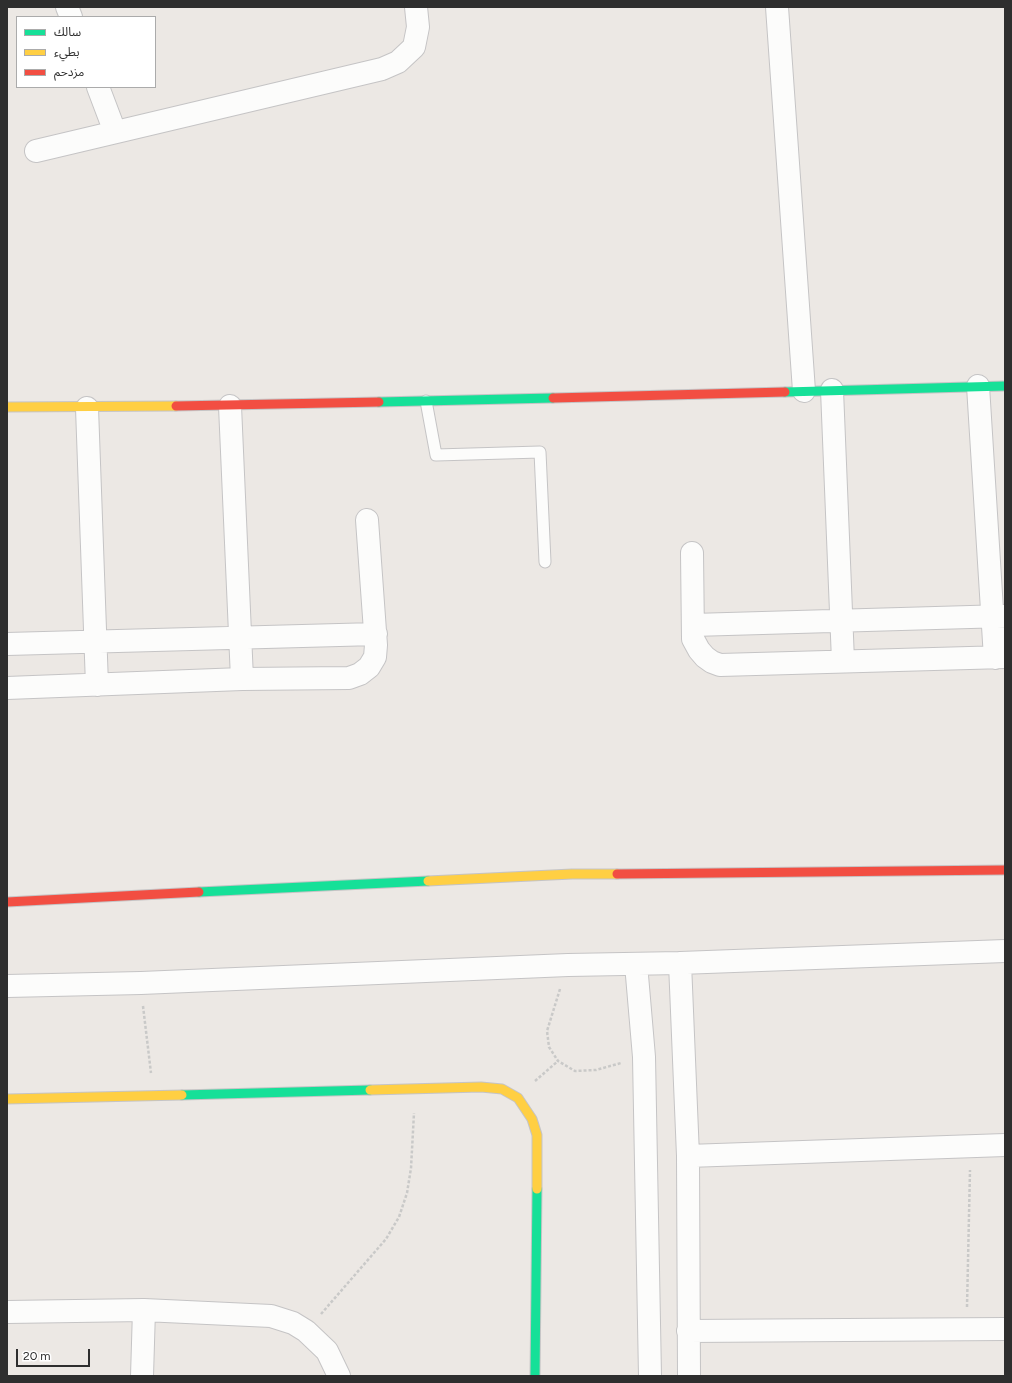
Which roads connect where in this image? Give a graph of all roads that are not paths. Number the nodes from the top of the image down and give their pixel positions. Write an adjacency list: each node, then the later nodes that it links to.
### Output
1 (416, 7): 4 (street)
2 (777, 7): 9 (street)
3 (98, 88): 4 (street)
4 (115, 132): 5 (street)
5 (36, 151)
6 (978, 386): 7 (street); 8 (street); 17 (street)
7 (1005, 386)
8 (832, 390): 9 (street); 18 (street)
9 (804, 391): 10 (street)
10 (426, 401): 11 (street); 16 (lane)
11 (230, 406): 13 (street); 21 (street)
12 (7, 407): 13 (street)
13 (88, 408): 22 (street)
14 (368, 520): 20 (street)
15 (692, 553): 19 (street)
16 (546, 562)
17 (999, 616): 18 (street); 24 (street)
18 (841, 621): 19 (street); 25 (street)
19 (693, 625): 25 (street)
20 (376, 634): 21 (street); 26 (street)
21 (240, 638): 22 (street); 26 (street)
22 (96, 642): 23 (street); 27 (street)
23 (7, 644)
24 (1000, 657): 25 (street)
25 (843, 661)
26 (242, 679): 27 (street)
27 (97, 684): 28 (street)
28 (7, 688)
29 (1005, 870): 30 (street)
30 (7, 902)
31 (1005, 952): 32 (street)
32 (680, 963): 33 (street); 37 (street)
33 (636, 964): 34 (street); 45 (street)
34 (7, 986)
35 (7, 1099): 44 (street)
36 (1005, 1145): 37 (street)
37 (688, 1156): 41 (street)
38 (144, 1310): 39 (street); 42 (street); 43 (street)
39 (7, 1312)
40 (1005, 1329): 41 (street)
41 (688, 1331): 46 (street)
42 (142, 1376)
43 (339, 1376)
44 (536, 1376)
45 (650, 1376)
46 (689, 1376)

